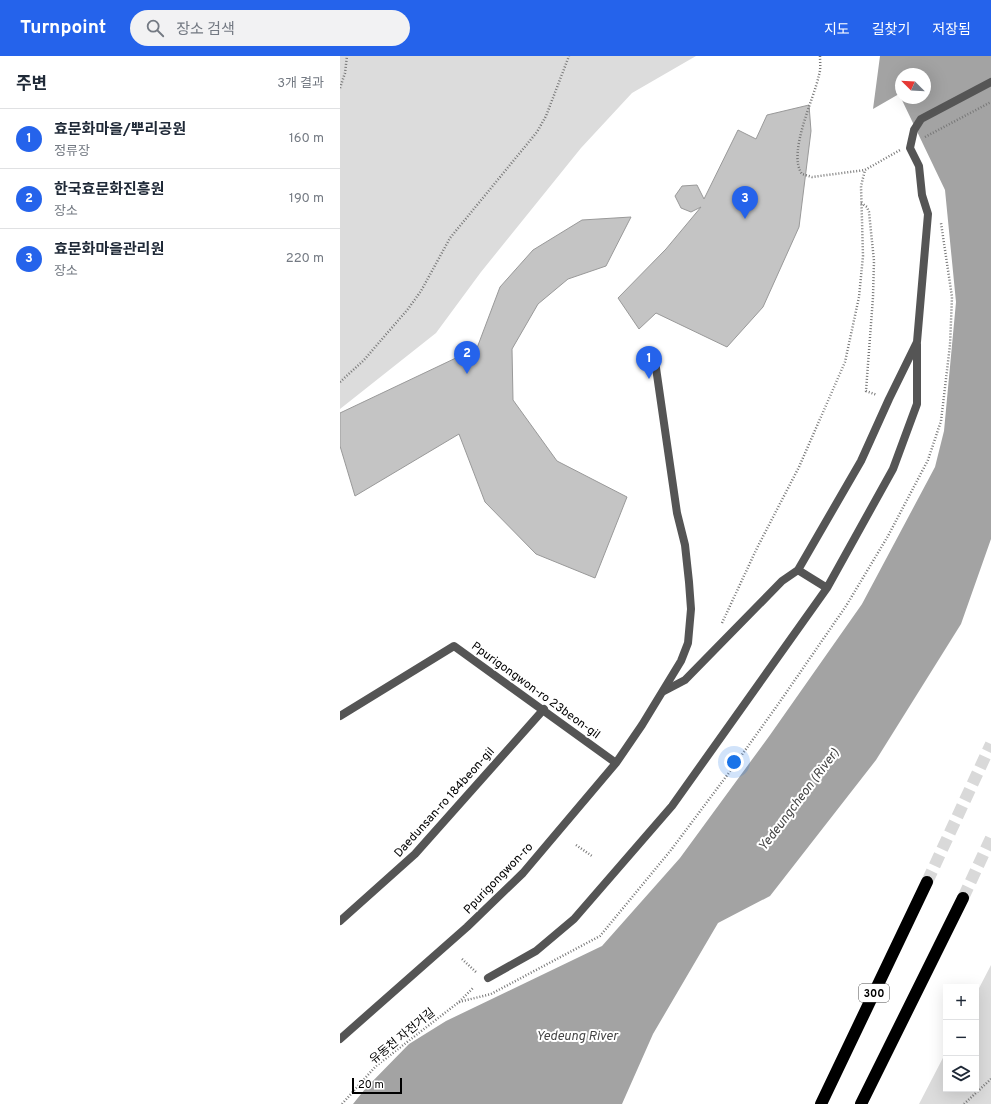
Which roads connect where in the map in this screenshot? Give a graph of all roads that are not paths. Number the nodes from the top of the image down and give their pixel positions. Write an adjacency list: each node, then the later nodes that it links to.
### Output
1 (991, 82): 2 (street)
2 (917, 342): 4 (street); 5 (street)
3 (654, 354): 6 (street, Ppurigongwon-ro)
4 (798, 570): 5 (street); 6 (street)
5 (827, 588): 13 (street)
6 (664, 691): 9 (street, Ppurigongwon-ro)
7 (544, 709): 8 (street, Ppurigongwon-ro 23beon-gil); 9 (street, Ppurigongwon-ro 23beon-gil); 12 (street, Daedunsan-ro 184beon-gil)
8 (340, 716)
9 (616, 763): 14 (street, Ppurigongwon-ro)
10 (927, 882): 15 (highway, 300)
11 (964, 898): 18 (highway)
12 (340, 921)
13 (488, 978)
14 (340, 1039)
15 (844, 1054): 16 (highway); 17 (highway, 300)
16 (812, 1104)
17 (821, 1104)
18 (861, 1104)

